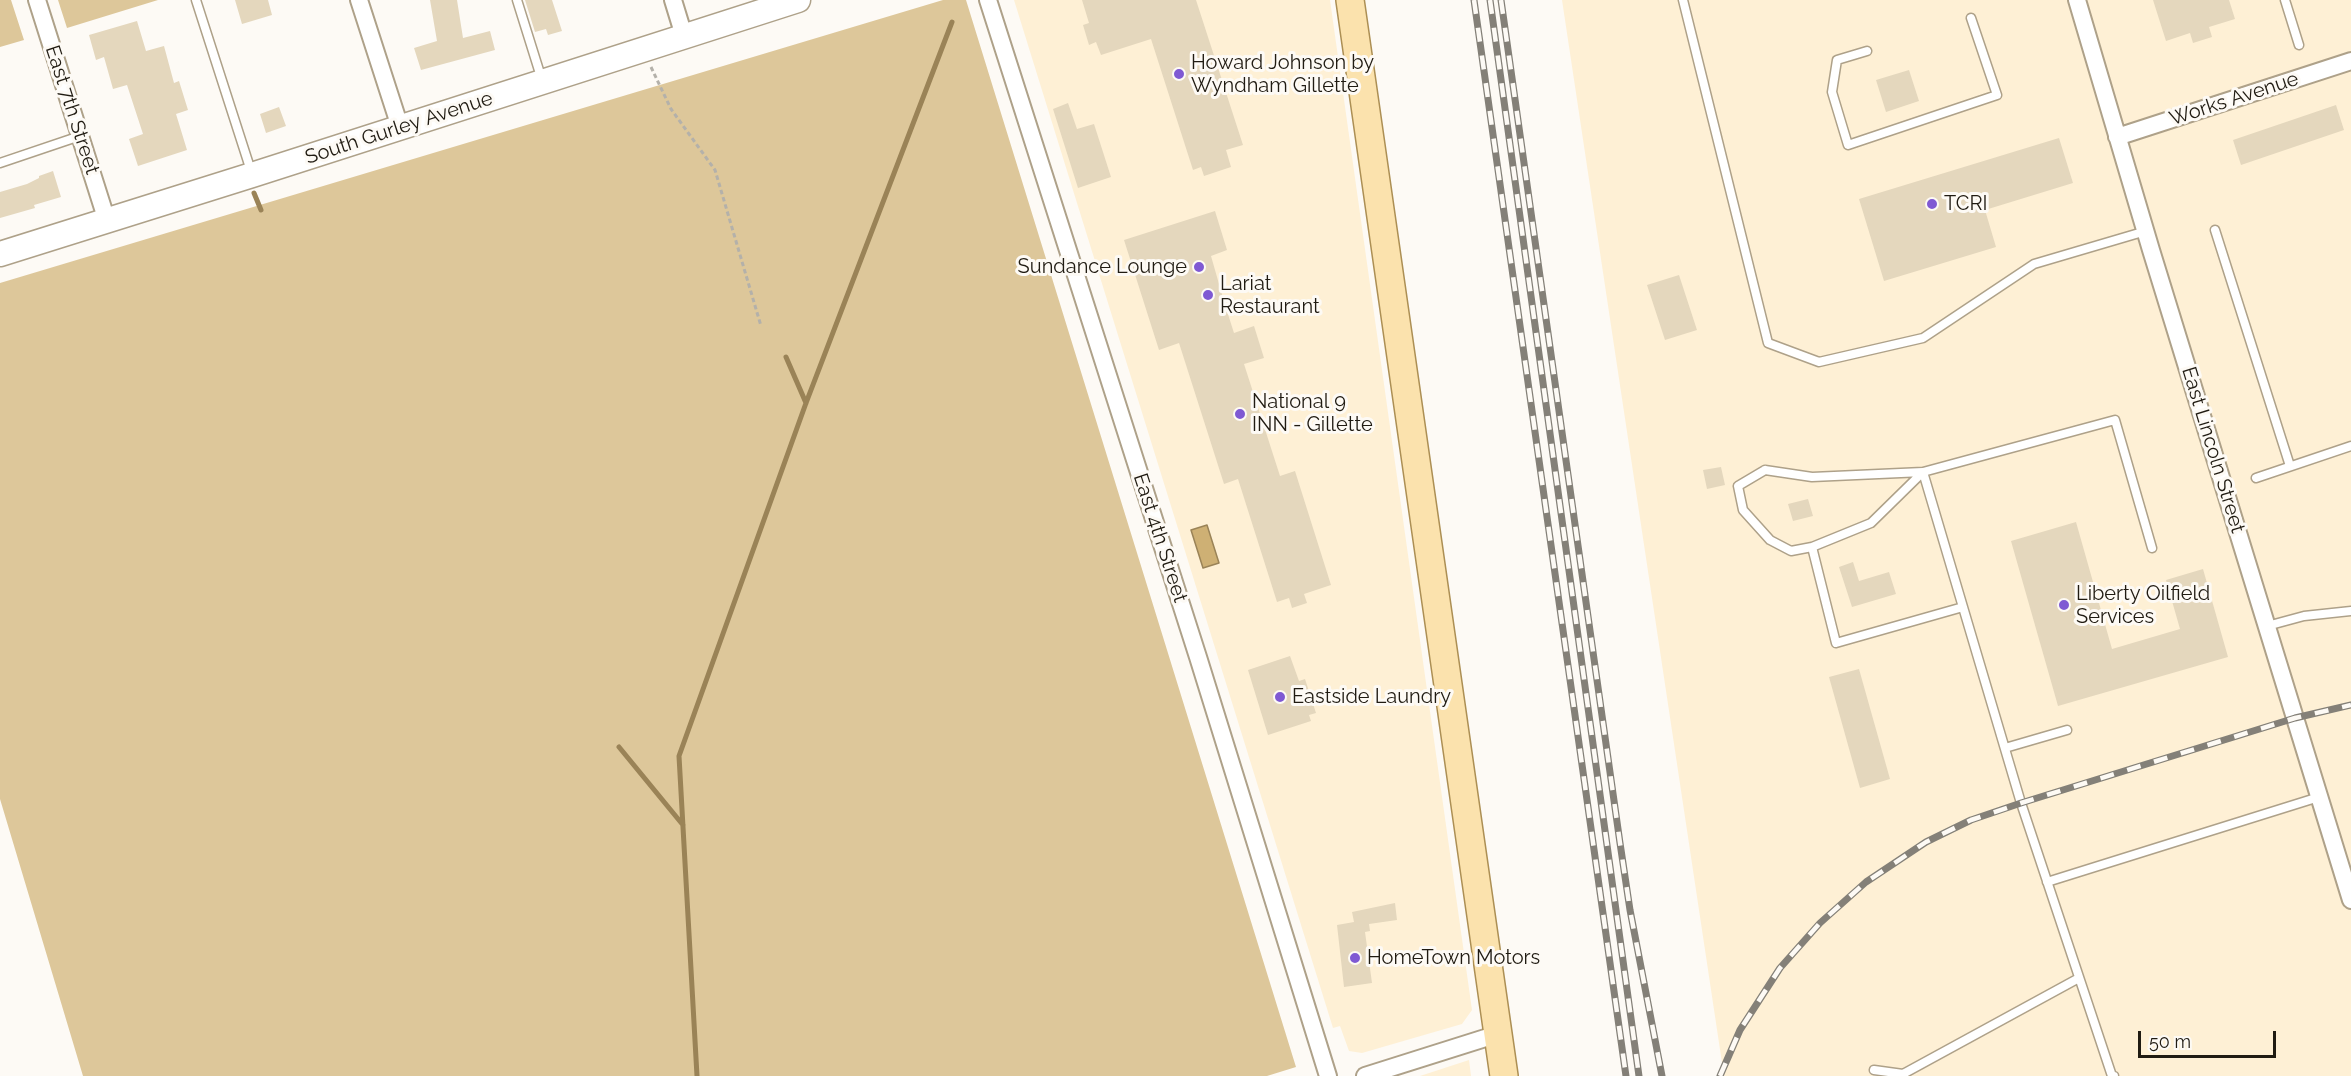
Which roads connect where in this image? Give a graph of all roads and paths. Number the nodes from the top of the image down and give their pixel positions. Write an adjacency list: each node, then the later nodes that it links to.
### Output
1 (37, 0): 20 (street, East 7th Street)
2 (196, 0): 23 (lane)
3 (359, 0): 19 (street)
4 (517, 0): 18 (lane)
5 (673, 0): 13 (street)
6 (798, 0): 13 (street, South Gurley Avenue)
7 (988, 0): 46 (street, East 4th Street)
8 (1350, 0): 44 (main road)
9 (1683, 0): 26 (lane)
10 (2077, 0): 21 (street, East Lincoln Street)
11 (2285, 0): 14 (lane)
12 (1971, 18): 16 (lane)
13 (684, 36): 15 (street, South Gurley Avenue)
14 (2299, 45)
15 (644, 49): 18 (street, South Gurley Avenue); 28 (path)
16 (1867, 51)
17 (2351, 61): 21 (street, Works Avenue)
18 (543, 81): 19 (street, South Gurley Avenue)
19 (400, 127): 23 (street, South Gurley Avenue)
20 (80, 136): 22 (lane); 24 (street, East 7th Street)
21 (2117, 137): 26 (street, East Lincoln Street)
22 (0, 163)
23 (252, 175): 24 (street, South Gurley Avenue)
24 (107, 221): 27 (street, South Gurley Avenue)
25 (2216, 230): 30 (lane)
26 (2145, 231): 37 (street, East Lincoln Street)
27 (0, 254)
28 (761, 326)
29 (2351, 446): 30 (lane)
30 (2290, 466): 32 (lane)
31 (1923, 472): 33 (lane); 33 (lane); 34 (lane); 35 (lane)
32 (2256, 478)
33 (1812, 547): 35 (lane)
34 (2152, 548)
35 (1963, 607): 39 (lane)
36 (2351, 611): 37 (lane)
37 (2267, 626): 40 (street, East Lincoln Street)
38 (2067, 730): 39 (lane)
39 (2004, 748): 41 (lane)
40 (2319, 797): 41 (lane); 42 (street, East Lincoln Street)
41 (2047, 882): 43 (lane)
42 (2351, 900)
43 (2079, 978): 45 (lane); 49 (lane)
44 (1498, 1034): 47 (street); 48 (main road)
45 (1874, 1071)
46 (1328, 1076)
47 (1365, 1076)
48 (1504, 1076)
49 (2114, 1076)

